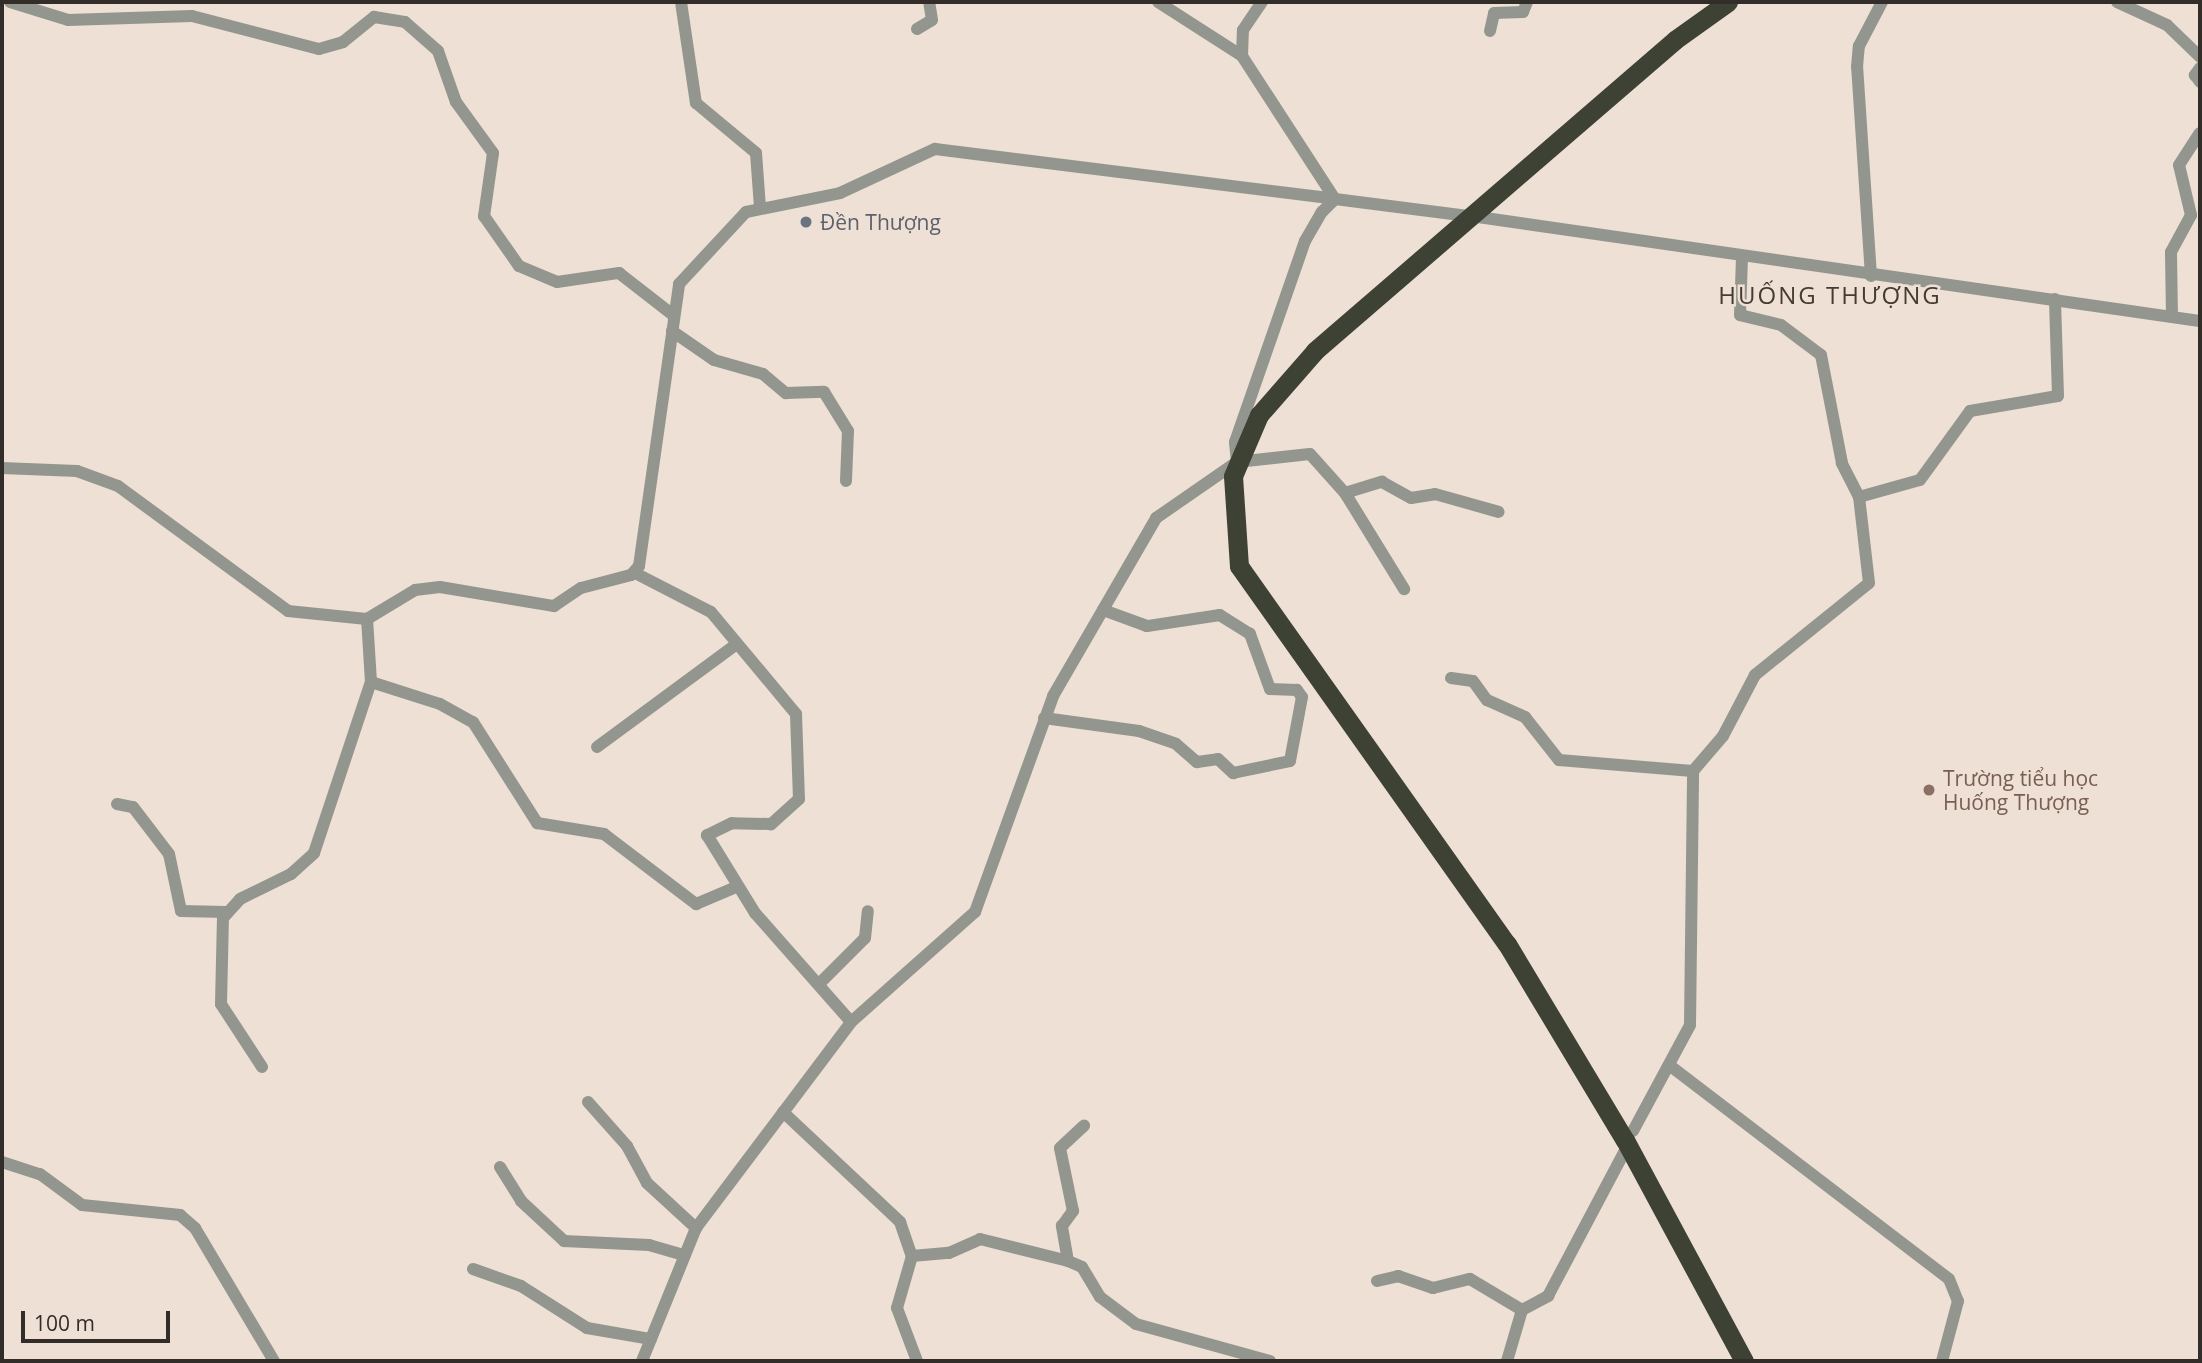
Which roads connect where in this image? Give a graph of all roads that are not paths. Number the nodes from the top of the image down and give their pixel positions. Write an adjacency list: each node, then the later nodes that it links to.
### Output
1 (10, 2): 25 (street)
2 (681, 2): 20 (street)
3 (929, 2): 11 (street)
4 (1158, 2): 13 (street)
5 (1262, 2): 13 (street)
6 (1527, 2): 12 (street)
7 (1728, 2): 17 (highway)
8 (1745, 2): 17 (highway)
9 (1882, 2): 23 (street)
10 (2117, 2): 14 (street)
11 (917, 29)
12 (1490, 31)
13 (1242, 56): 19 (street)
14 (2200, 57)
15 (2200, 68): 16 (street)
16 (2200, 82)
17 (1571, 133): 21 (highway)
18 (2200, 133): 26 (street)
19 (1335, 199): 20 (street); 21 (street); 29 (street)
20 (760, 208): 25 (street)
21 (1473, 217): 22 (street); 29 (highway)
22 (1742, 257): 23 (street); 33 (street)
23 (1871, 276): 24 (street)
24 (2055, 299): 26 (street); 33 (street)
25 (673, 315): 28 (street)
26 (2172, 317): 27 (street)
27 (2200, 321)
28 (673, 331): 31 (street); 35 (street)
29 (1237, 462): 32 (street); 37 (street); 56 (highway)
30 (2, 468): 38 (street)
31 (846, 481)
32 (1345, 493): 34 (street); 36 (street)
33 (1859, 497): 44 (street)
34 (1499, 512)
35 (635, 573): 38 (street); 39 (street)
36 (1404, 589)
37 (1103, 610): 42 (street); 42 (street)
38 (367, 619): 41 (street)
39 (734, 646): 43 (street); 46 (street)
40 (1451, 678): 44 (street)
41 (371, 682): 46 (street); 48 (street)
42 (1044, 718): 50 (street)
43 (597, 747)
44 (1693, 771): 52 (street)
45 (117, 804): 48 (street)
46 (736, 887): 49 (street)
47 (868, 911): 49 (street)
48 (226, 912): 51 (street)
49 (819, 984): 50 (street)
50 (852, 1022): 54 (street)
51 (262, 1067)
52 (1673, 1068): 56 (street); 74 (street)
53 (588, 1101): 59 (street)
54 (783, 1112): 59 (street); 61 (street)
55 (1084, 1126): 62 (street)
56 (1631, 1138): 65 (street); 72 (highway); 73 (highway)
57 (2, 1162): 67 (street)
58 (500, 1167): 60 (street)
59 (696, 1228): 60 (street)
60 (683, 1255): 66 (street)
61 (912, 1256): 62 (street); 69 (street)
62 (1068, 1261): 70 (street)
63 (473, 1269): 66 (street)
64 (1377, 1281): 65 (street)
65 (1522, 1310): 71 (street)
66 (651, 1339): 68 (street)
67 (274, 1361)
68 (642, 1361)
69 (917, 1361)
70 (1270, 1361)
71 (1507, 1361)
72 (1744, 1361)
73 (1755, 1361)
74 (1942, 1361)

